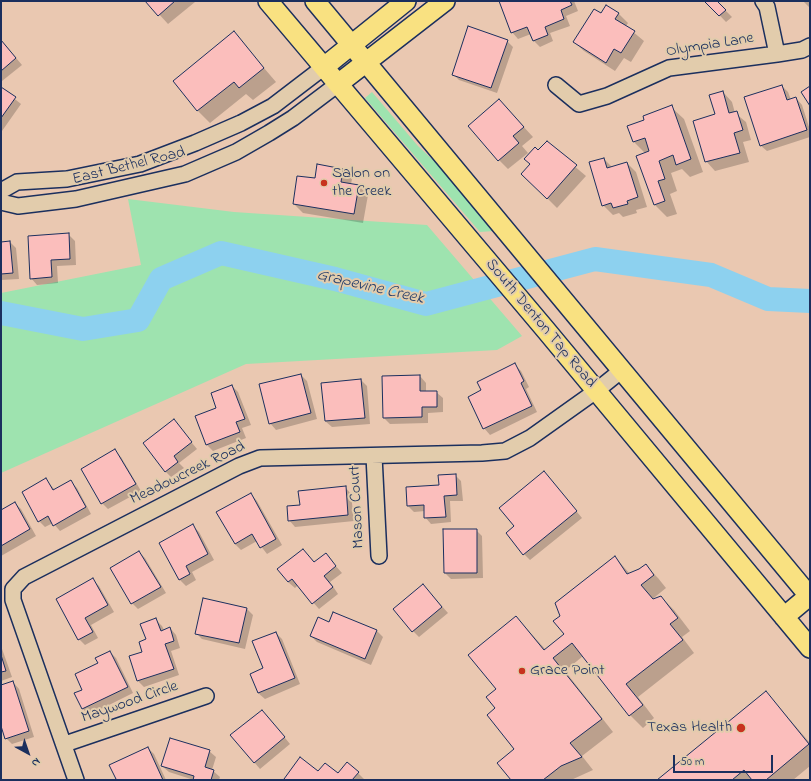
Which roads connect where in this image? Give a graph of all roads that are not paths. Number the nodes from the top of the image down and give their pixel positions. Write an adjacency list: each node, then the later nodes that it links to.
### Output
1 (268, 1): 10 (main road, South Denton Tap Road)
2 (315, 1): 6 (main road, South Denton Tap Road)
3 (406, 1): 6 (main road)
4 (445, 1): 9 (main road)
5 (764, 1): 8 (street)
6 (352, 44): 9 (main road, South Denton Tap Road); 10 (main road)
7 (810, 46): 8 (street, Olympia Lane)
8 (777, 54): 12 (street, Olympia Lane)
9 (366, 62): 11 (main road); 15 (main road, South Denton Tap Road)
10 (324, 67): 11 (main road, South Denton Tap Road); 13 (street, East Bethel Road)
11 (338, 84): 14 (street, East Bethel Road); 16 (main road, South Denton Tap Road)
12 (556, 85)
13 (1, 191)
14 (1, 202)
15 (622, 370): 16 (street, Meadowcreek Road); 19 (main road, South Denton Tap Road)
16 (596, 391): 17 (street, Meadowcreek Road); 20 (main road, South Denton Tap Road)
17 (374, 456): 18 (street, Mason Court); 23 (street, Meadowcreek Road)
18 (379, 556)
19 (810, 596): 20 (main road)
20 (784, 617): 21 (main road, South Denton Tap Road)
21 (810, 648)
22 (206, 696): 23 (street, Maywood Circle)
23 (65, 744): 24 (street, Meadowcreek Road)
24 (76, 780)

